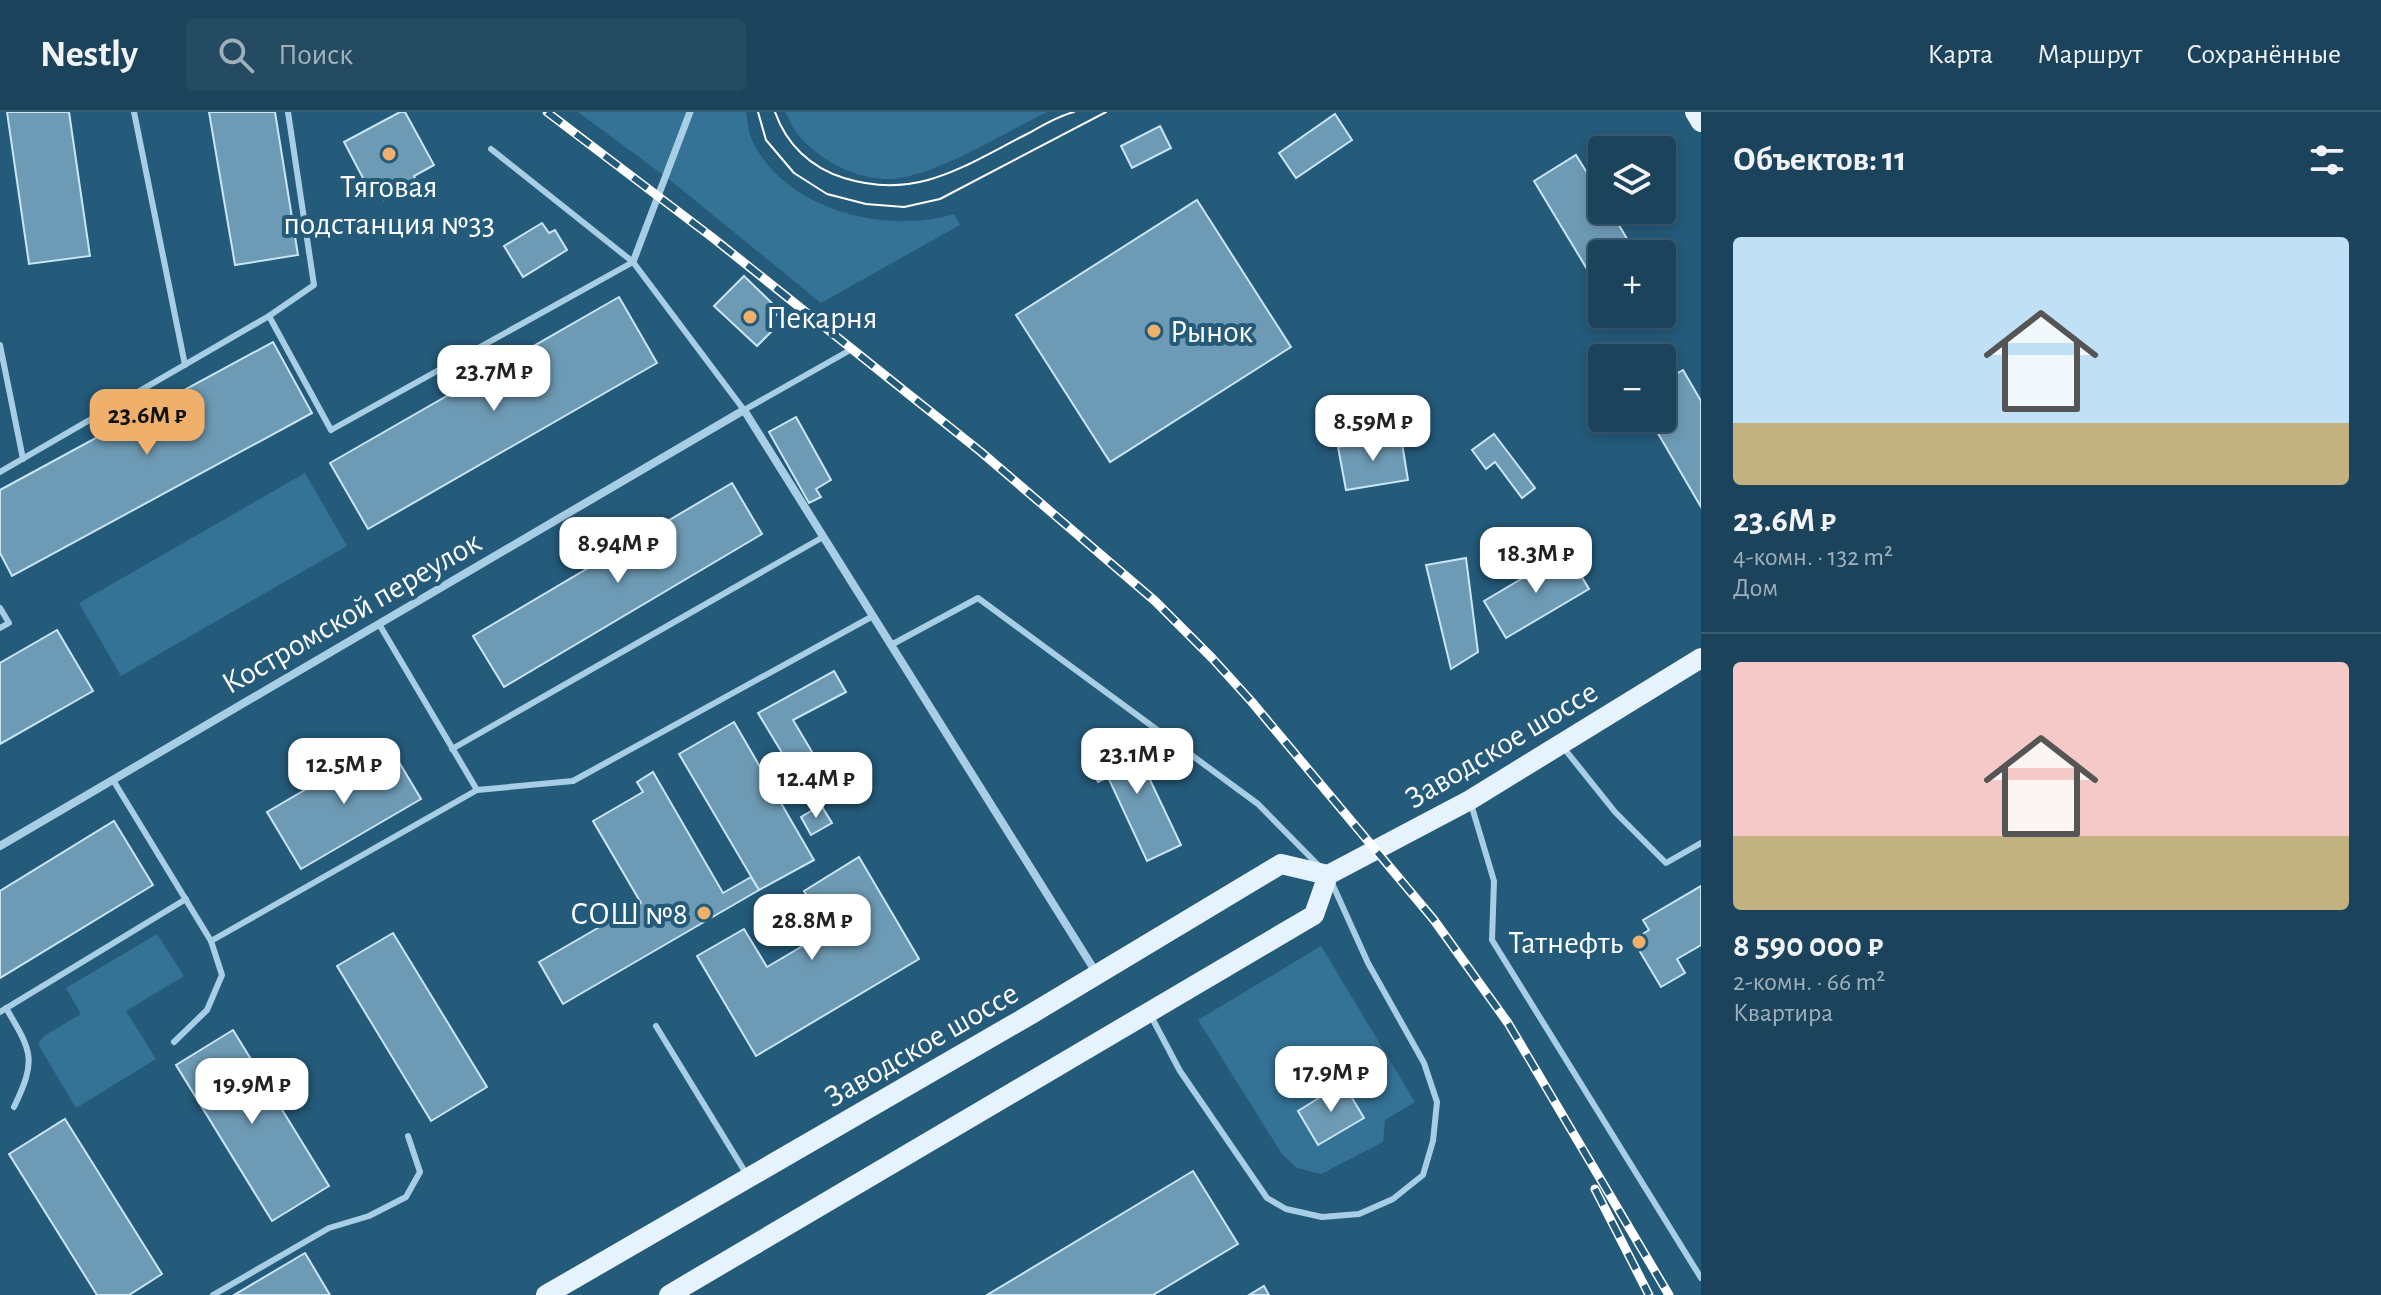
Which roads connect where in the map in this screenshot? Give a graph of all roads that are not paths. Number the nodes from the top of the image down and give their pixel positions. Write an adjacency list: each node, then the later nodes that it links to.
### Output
1 (134, 112): 11 (lane)
2 (288, 112): 8 (lane)
3 (690, 112): 7 (street)
4 (1695, 112): 5 (main road)
5 (1701, 122)
6 (491, 149): 7 (lane)
7 (633, 262): 8 (lane); 12 (lane)
8 (269, 316): 11 (lane)
9 (0, 345): 13 (lane)
10 (852, 349): 12 (lane, Костромской переулок)
11 (185, 365): 13 (lane)
12 (744, 410): 15 (street); 18 (street, Костромской переулок)
13 (23, 459): 14 (lane)
14 (0, 472)
15 (823, 537): 17 (street); 23 (lane)
16 (0, 608): 19 (lane)
17 (873, 616): 20 (street); 25 (lane)
18 (379, 624): 23 (lane); 24 (street, Костромской переулок)
19 (0, 628)
20 (891, 645): 29 (lane); 32 (street)
21 (1701, 658): 22 (main road, Заводское шоссе)
22 (1561, 745): 26 (main road, Заводское шоссе); 27 (lane)
23 (452, 749): 25 (lane)
24 (113, 780): 28 (street, Костромской переулок); 30 (lane)
25 (477, 790): 31 (lane)
26 (1470, 800): 29 (main road, Заводское шоссе); 40 (lane)
27 (1701, 843)
28 (0, 846)
29 (1328, 875): 32 (main road, Заводское шоссе); 34 (main road); 34 (lane)
30 (186, 899): 31 (lane); 33 (lane)
31 (211, 941): 36 (lane)
32 (1097, 974): 39 (main road, Заводское шоссе)
33 (3, 1010): 37 (lane)
34 (1149, 1013): 43 (main road)
35 (656, 1026): 39 (lane)
36 (174, 1042)
37 (14, 1107)
38 (408, 1136): 41 (lane)
39 (749, 1178): 42 (main road, Заводское шоссе)
40 (1701, 1278)
41 (213, 1295)
42 (546, 1295)
43 (669, 1295)

